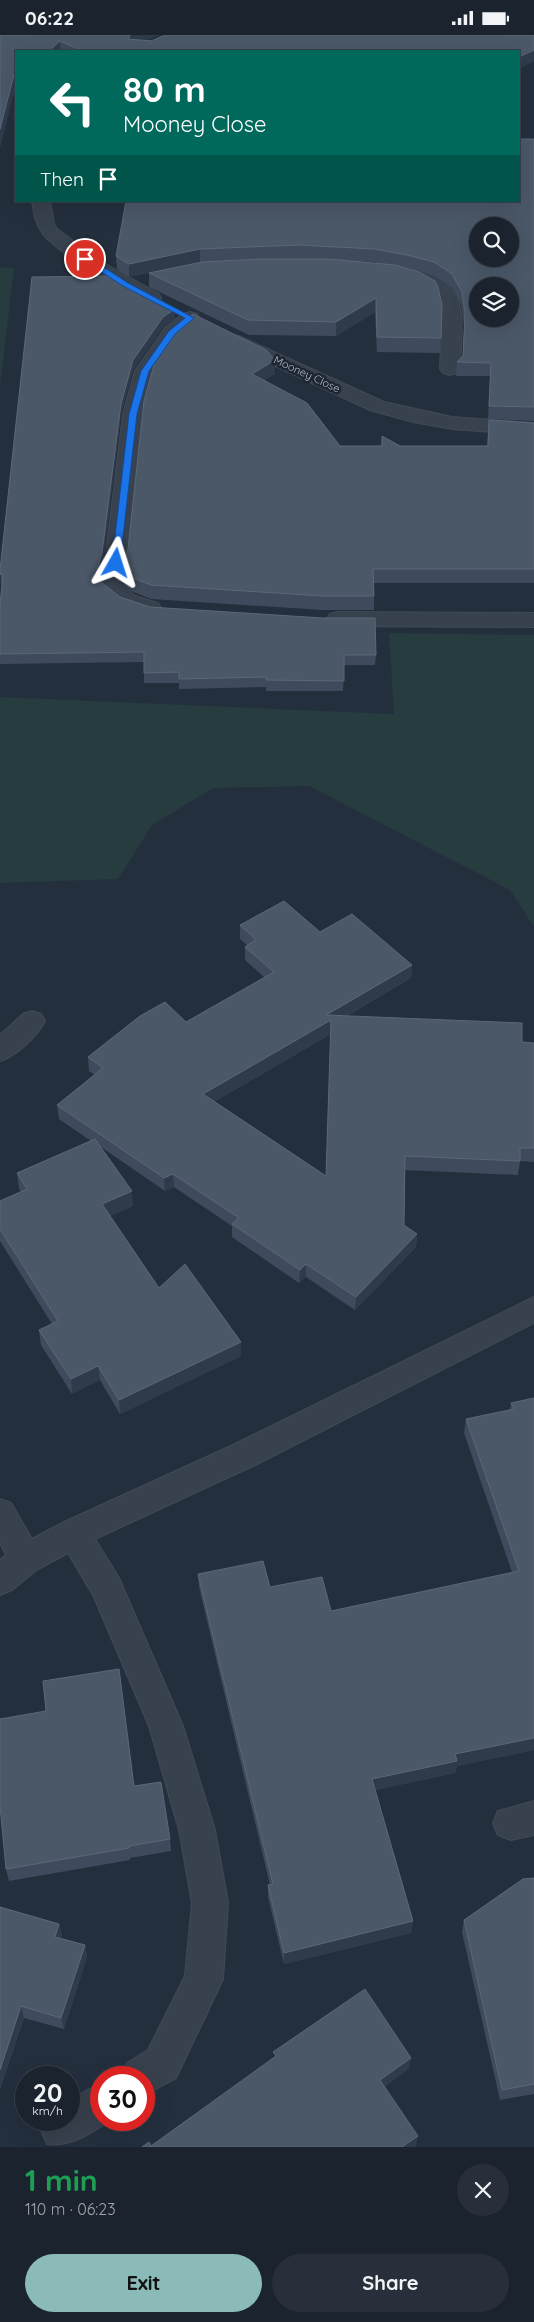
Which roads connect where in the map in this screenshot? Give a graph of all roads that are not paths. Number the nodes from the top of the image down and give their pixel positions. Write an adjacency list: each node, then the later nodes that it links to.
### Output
1 (41, 202): 4 (street, Mooney Close)
2 (383, 271): 6 (street)
3 (154, 279): 4 (street)
4 (126, 285): 5 (street, Mooney Close)
5 (192, 319): 7 (street, Mooney Close); 8 (street)
6 (450, 369)
7 (534, 429)
8 (170, 609)
9 (313, 618): 10 (street)
10 (534, 620)
11 (32, 1021): 12 (street)
12 (0, 1051)
13 (534, 1309): 15 (street)
14 (0, 1513): 16 (street)
15 (74, 1533): 16 (street); 18 (street)
16 (26, 1559): 17 (street)
17 (0, 1580)
18 (155, 2068)

